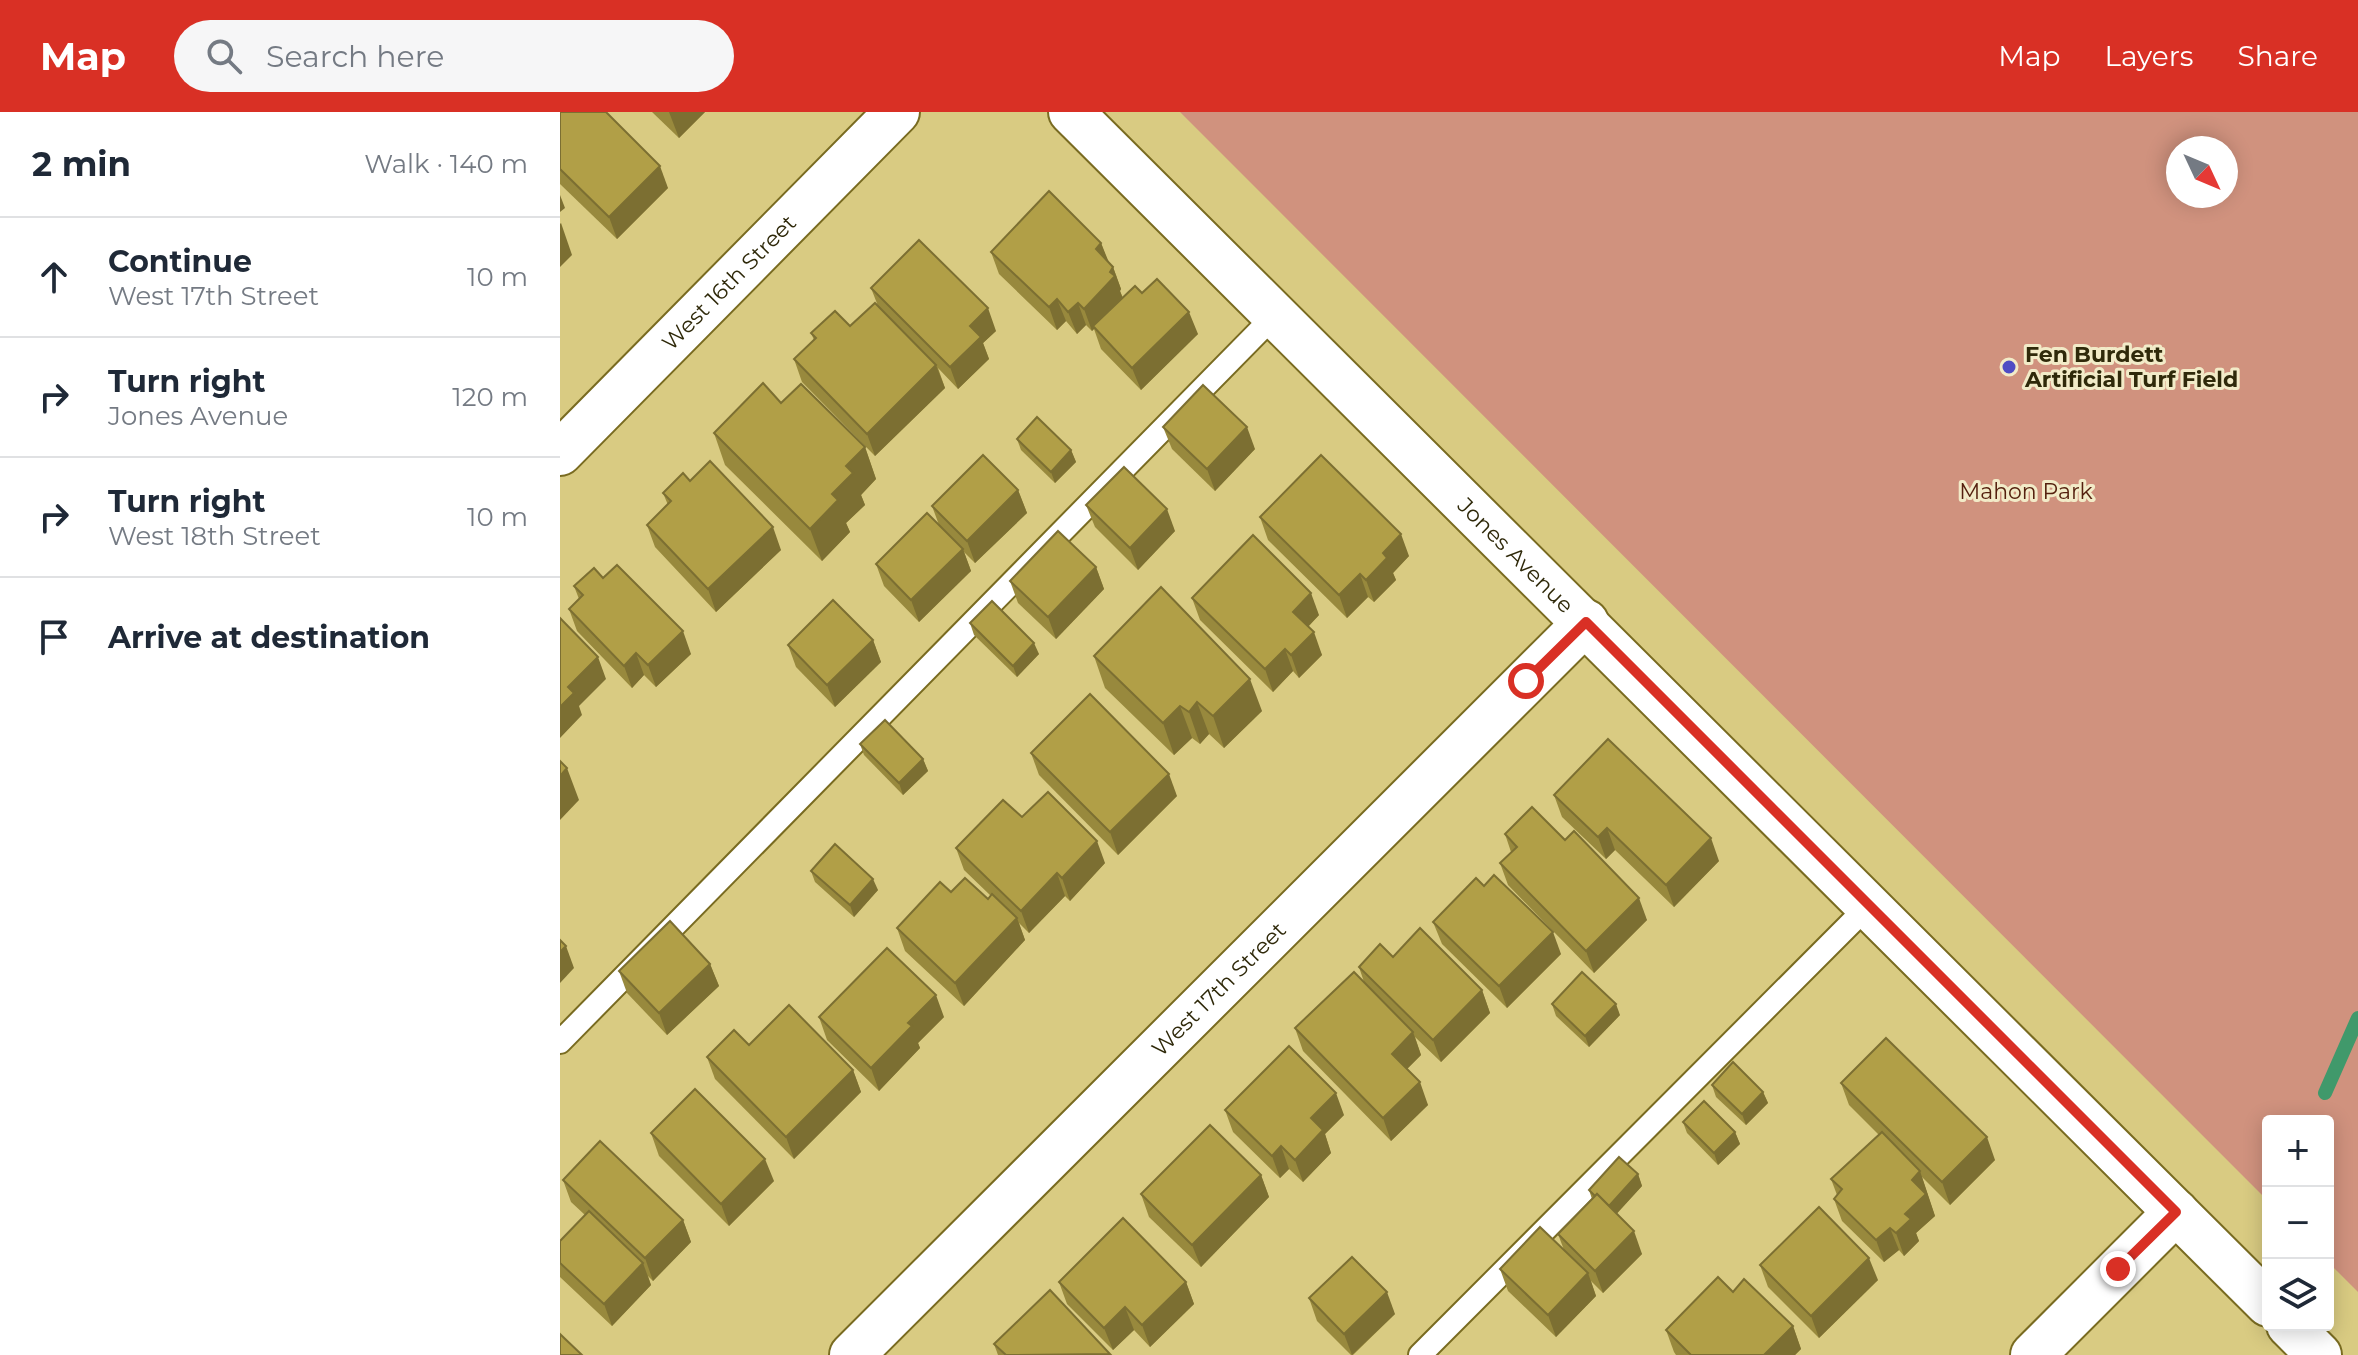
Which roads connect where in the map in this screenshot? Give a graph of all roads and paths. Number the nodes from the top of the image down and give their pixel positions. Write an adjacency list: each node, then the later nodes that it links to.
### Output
1 (897, 112): 4 (street, West 16th Street)
2 (1071, 112): 3 (street, Jones Avenue)
3 (1275, 315): 5 (street, Jones Avenue); 7 (lane)
4 (560, 453)
5 (1586, 622): 6 (street, Jones Avenue); 11 (street, West 17th Street)
6 (1869, 905): 8 (street, Jones Avenue); 12 (lane)
7 (560, 1042)
8 (2176, 1212): 9 (street, Jones Avenue); 13 (street)
9 (2262, 1298)
10 (2295, 1331): 14 (street)
11 (852, 1355)
12 (1420, 1355)
13 (2033, 1355)
14 (2319, 1355)

